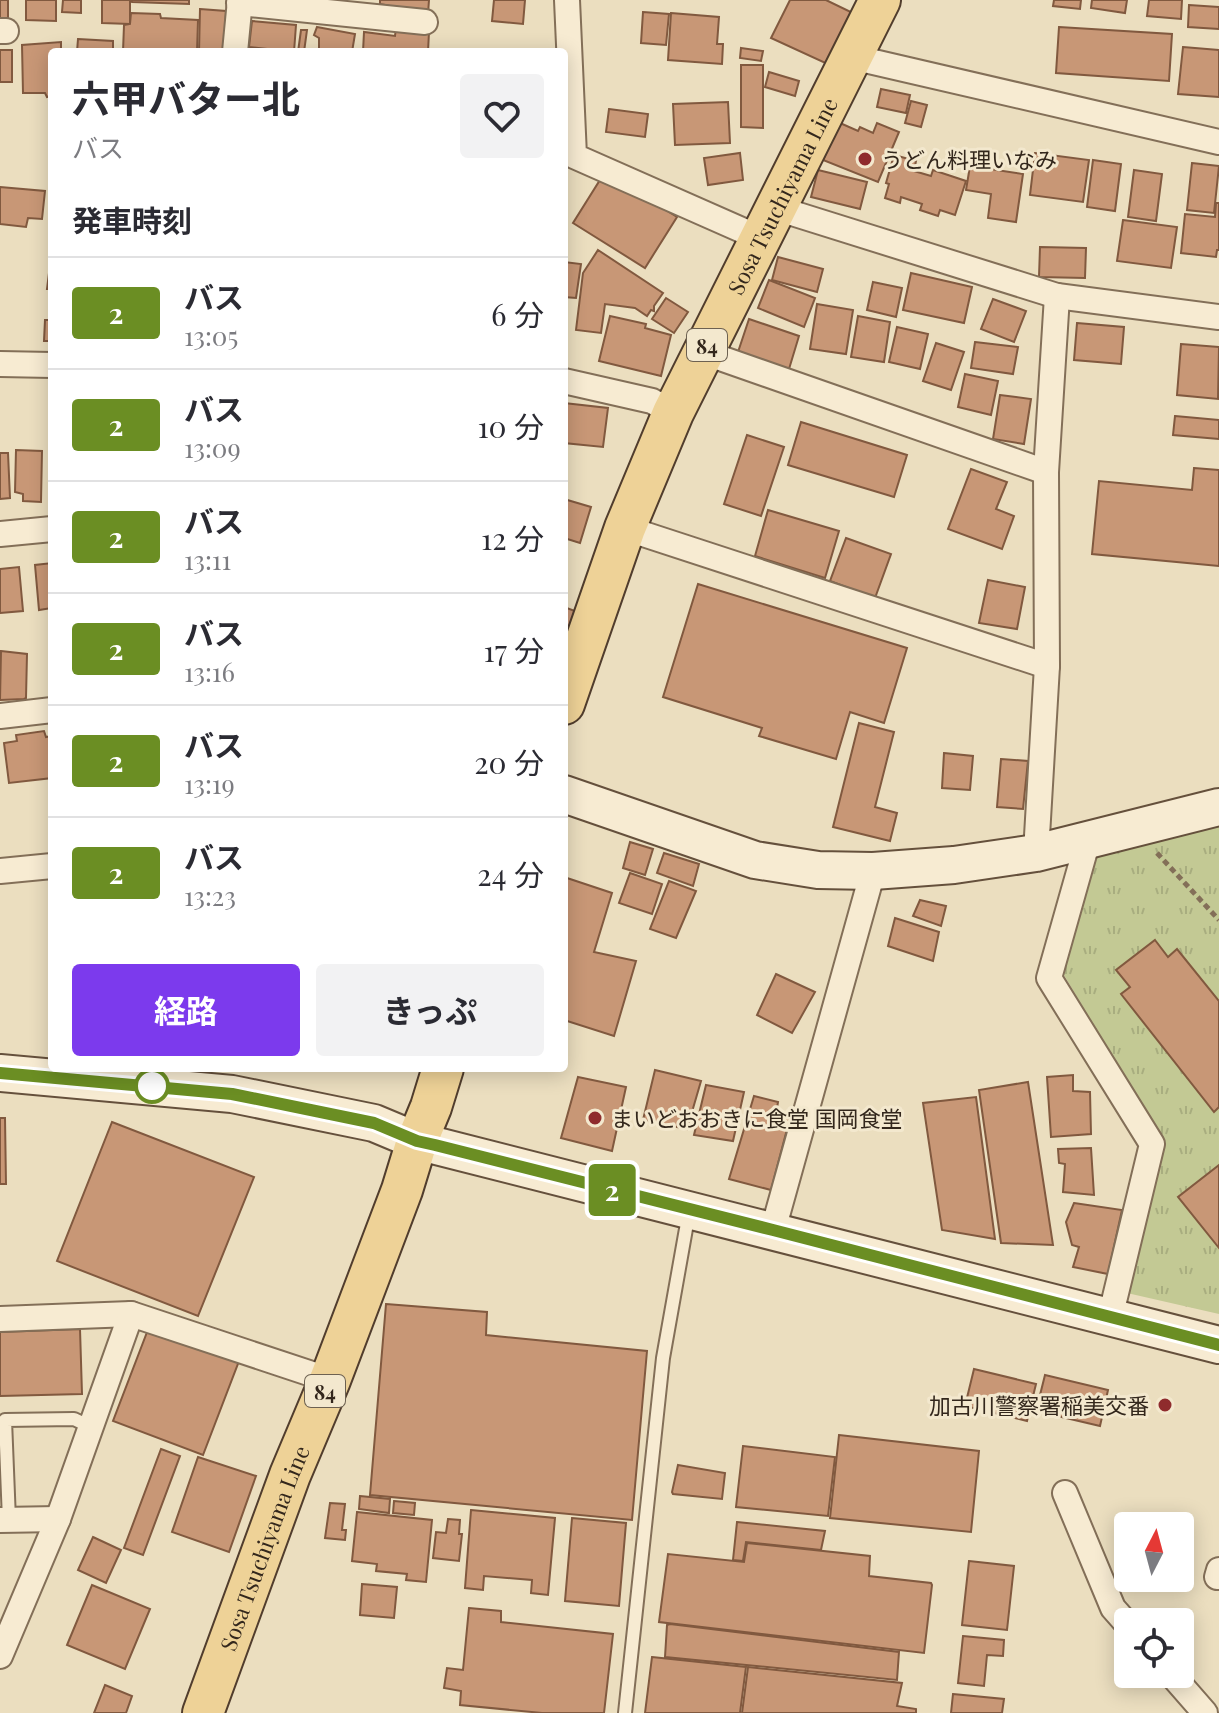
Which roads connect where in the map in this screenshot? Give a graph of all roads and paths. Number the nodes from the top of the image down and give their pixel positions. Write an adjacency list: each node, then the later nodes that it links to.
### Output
1 (567, 0): 8 (street)
2 (880, 0): 6 (main road, Sosa Tsuchiyama Line / 84)
3 (240, 2): 4 (street); 5 (street)
4 (425, 22)
5 (235, 48)
6 (852, 57): 7 (street); 8 (main road, Sosa Tsuchiyama Line / 84)
7 (1219, 142)
8 (769, 224): 9 (street); 11 (main road, Sosa Tsuchiyama Line / 84)
9 (1057, 296): 10 (street); 16 (street)
10 (1219, 317)
11 (703, 352): 15 (main road, Sosa Tsuchiyama Line / 84); 16 (street)
12 (0, 364): 13 (street)
13 (48, 365)
14 (568, 382): 15 (street)
15 (673, 413): 17 (main road, Sosa Tsuchiyama Line / 84)
16 (1046, 472): 20 (street)
17 (625, 528): 20 (street); 21 (main road, Sosa Tsuchiyama Line / 84)
18 (48, 529): 19 (street)
19 (0, 534)
20 (1047, 666): 28 (street)
21 (568, 692)
22 (48, 710): 23 (street)
23 (0, 716)
24 (568, 795): 31 (main road)
25 (1219, 807): 26 (main road)
26 (1135, 828): 27 (main road); 32 (path)
27 (1088, 840): 28 (main road); 39 (street)
28 (1036, 853): 31 (main road)
29 (48, 866): 30 (street)
30 (0, 871)
31 (873, 871): 37 (street)
32 (1219, 920)
33 (442, 1072): 35 (main road, Sosa Tsuchiyama Line / 84)
34 (0, 1073): 35 (main road)
35 (417, 1141): 36 (main road); 42 (main road, Sosa Tsuchiyama Line / 84)
36 (689, 1209): 37 (main road); 53 (lane)
37 (773, 1230): 39 (main road)
38 (131, 1314): 40 (street); 42 (street); 43 (street)
39 (1110, 1318): 41 (main road)
40 (0, 1319)
41 (1219, 1345)
42 (330, 1380): 52 (main road, Sosa Tsuchiyama Line / 84)
43 (91, 1427): 45 (street); 46 (lane)
44 (1065, 1493): 49 (street)
45 (58, 1519): 46 (street); 50 (street)
46 (4, 1520)
47 (1219, 1570): 48 (street)
48 (1219, 1577)
49 (1114, 1609)
50 (0, 1656)
51 (1183, 1688): 54 (street)
52 (203, 1713)
53 (625, 1713)
54 (1205, 1713)

